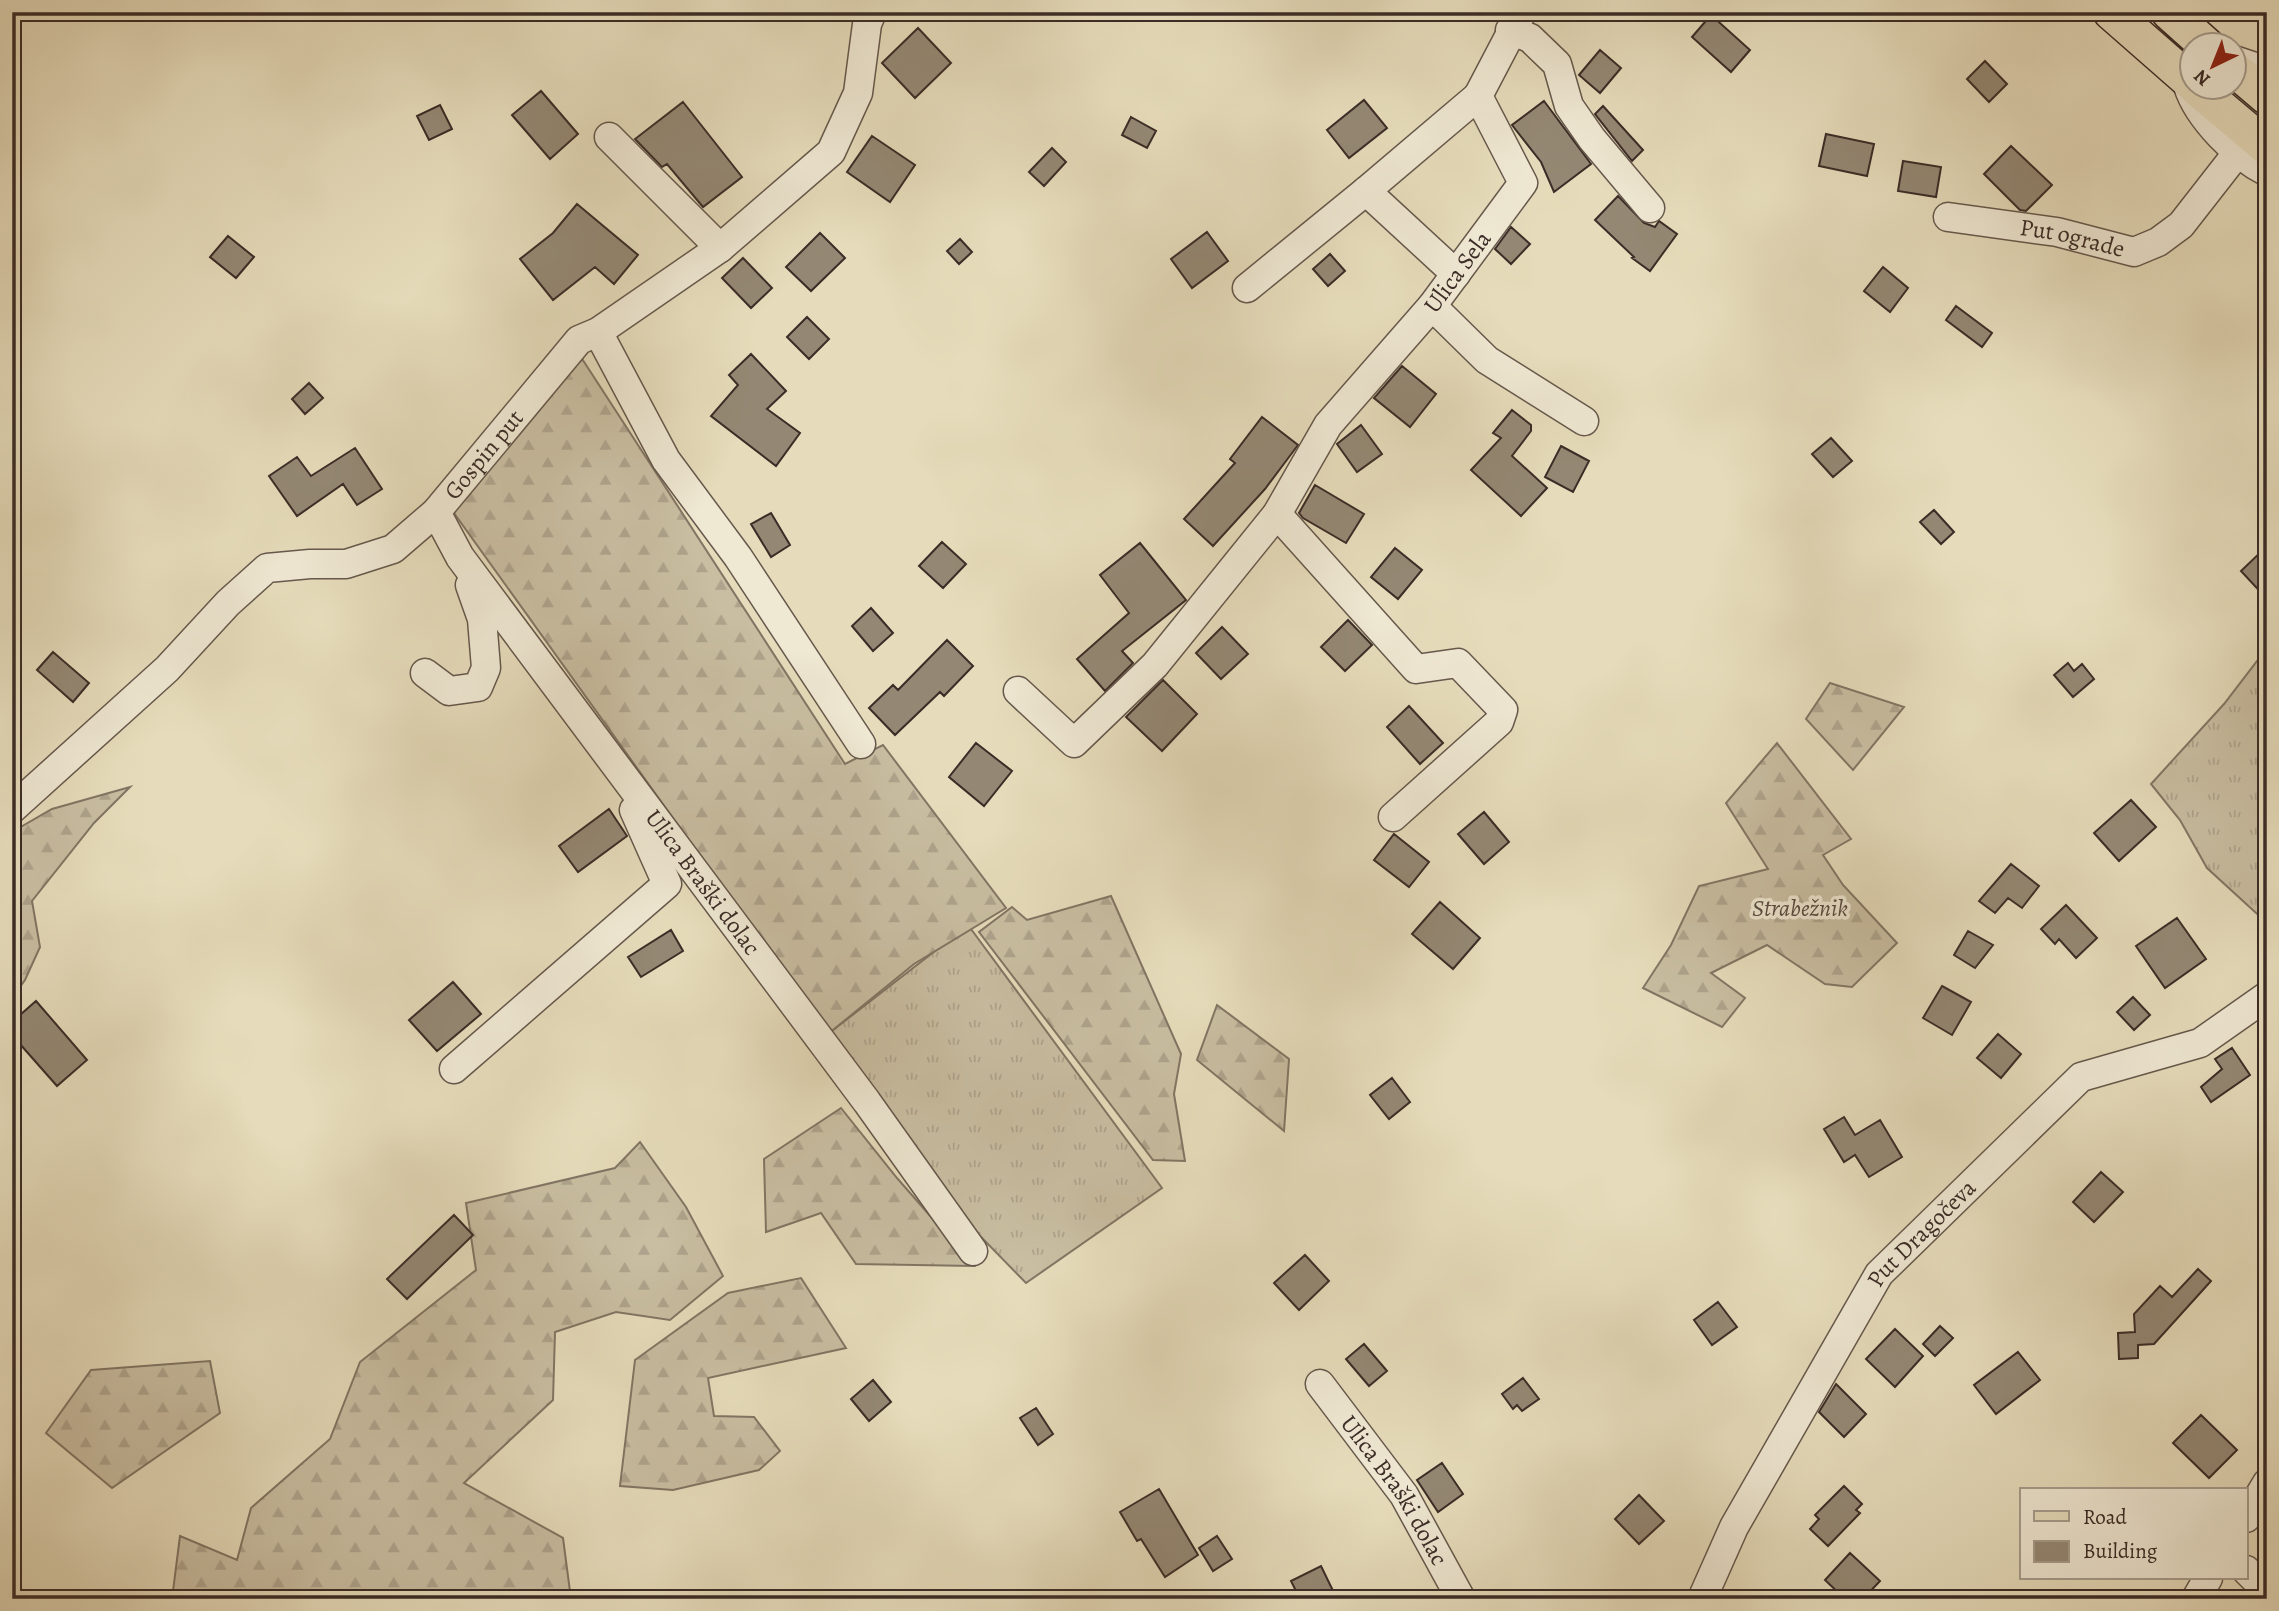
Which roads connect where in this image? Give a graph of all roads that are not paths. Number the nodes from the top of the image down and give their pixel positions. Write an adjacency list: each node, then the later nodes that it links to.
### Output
1 (872, 12): 19 (street, Gospin put)
2 (2112, 12): 7 (main road)
3 (2169, 12): 5 (main road)
4 (1516, 21): 10 (street); 17 (street)
5 (2191, 32)
6 (2248, 65): 8 (street)
7 (2178, 70)
8 (2267, 71)
9 (2248, 81): 11 (main road)
10 (1478, 96): 16 (street); 20 (street, Ulica Sela)
11 (2267, 97)
12 (2210, 102): 14 (main road)
13 (609, 137): 19 (street)
14 (2253, 149): 15 (street); 18 (street, Put ograde)
15 (2267, 172)
16 (1366, 191): 20 (street); 21 (street)
17 (1650, 208)
18 (1948, 217)
19 (720, 248): 23 (street, Gospin put)
20 (1456, 274): 22 (street, Ulica Sela)
21 (1247, 288)
22 (1432, 306): 24 (street); 26 (street, Ulica Sela)
23 (598, 332): 25 (street, Gospin put); 30 (street)
24 (1584, 421)
25 (436, 512): 27 (street, Ulica Braški dolac); 32 (street, Gospin put)
26 (1277, 514): 29 (street, Ulica Sela); 33 (street)
27 (460, 557): 28 (street); 31 (street, Ulica Braški dolac)
28 (425, 673)
29 (1018, 691)
30 (862, 744)
31 (613, 763): 35 (street); 36 (street, Ulica Braški dolac)
32 (12, 810)
33 (1393, 817)
34 (2267, 996): 44 (street, Put Dragočeva)
35 (454, 1069)
36 (973, 1251)
37 (1320, 1384): 43 (street, Ulica Braški dolac)
38 (2267, 1483): 39 (street)
39 (2248, 1515)
40 (2248, 1572): 42 (street)
41 (2207, 1580): 45 (street)
42 (2267, 1591)
43 (1461, 1599)
44 (1702, 1599)
45 (2196, 1599)

